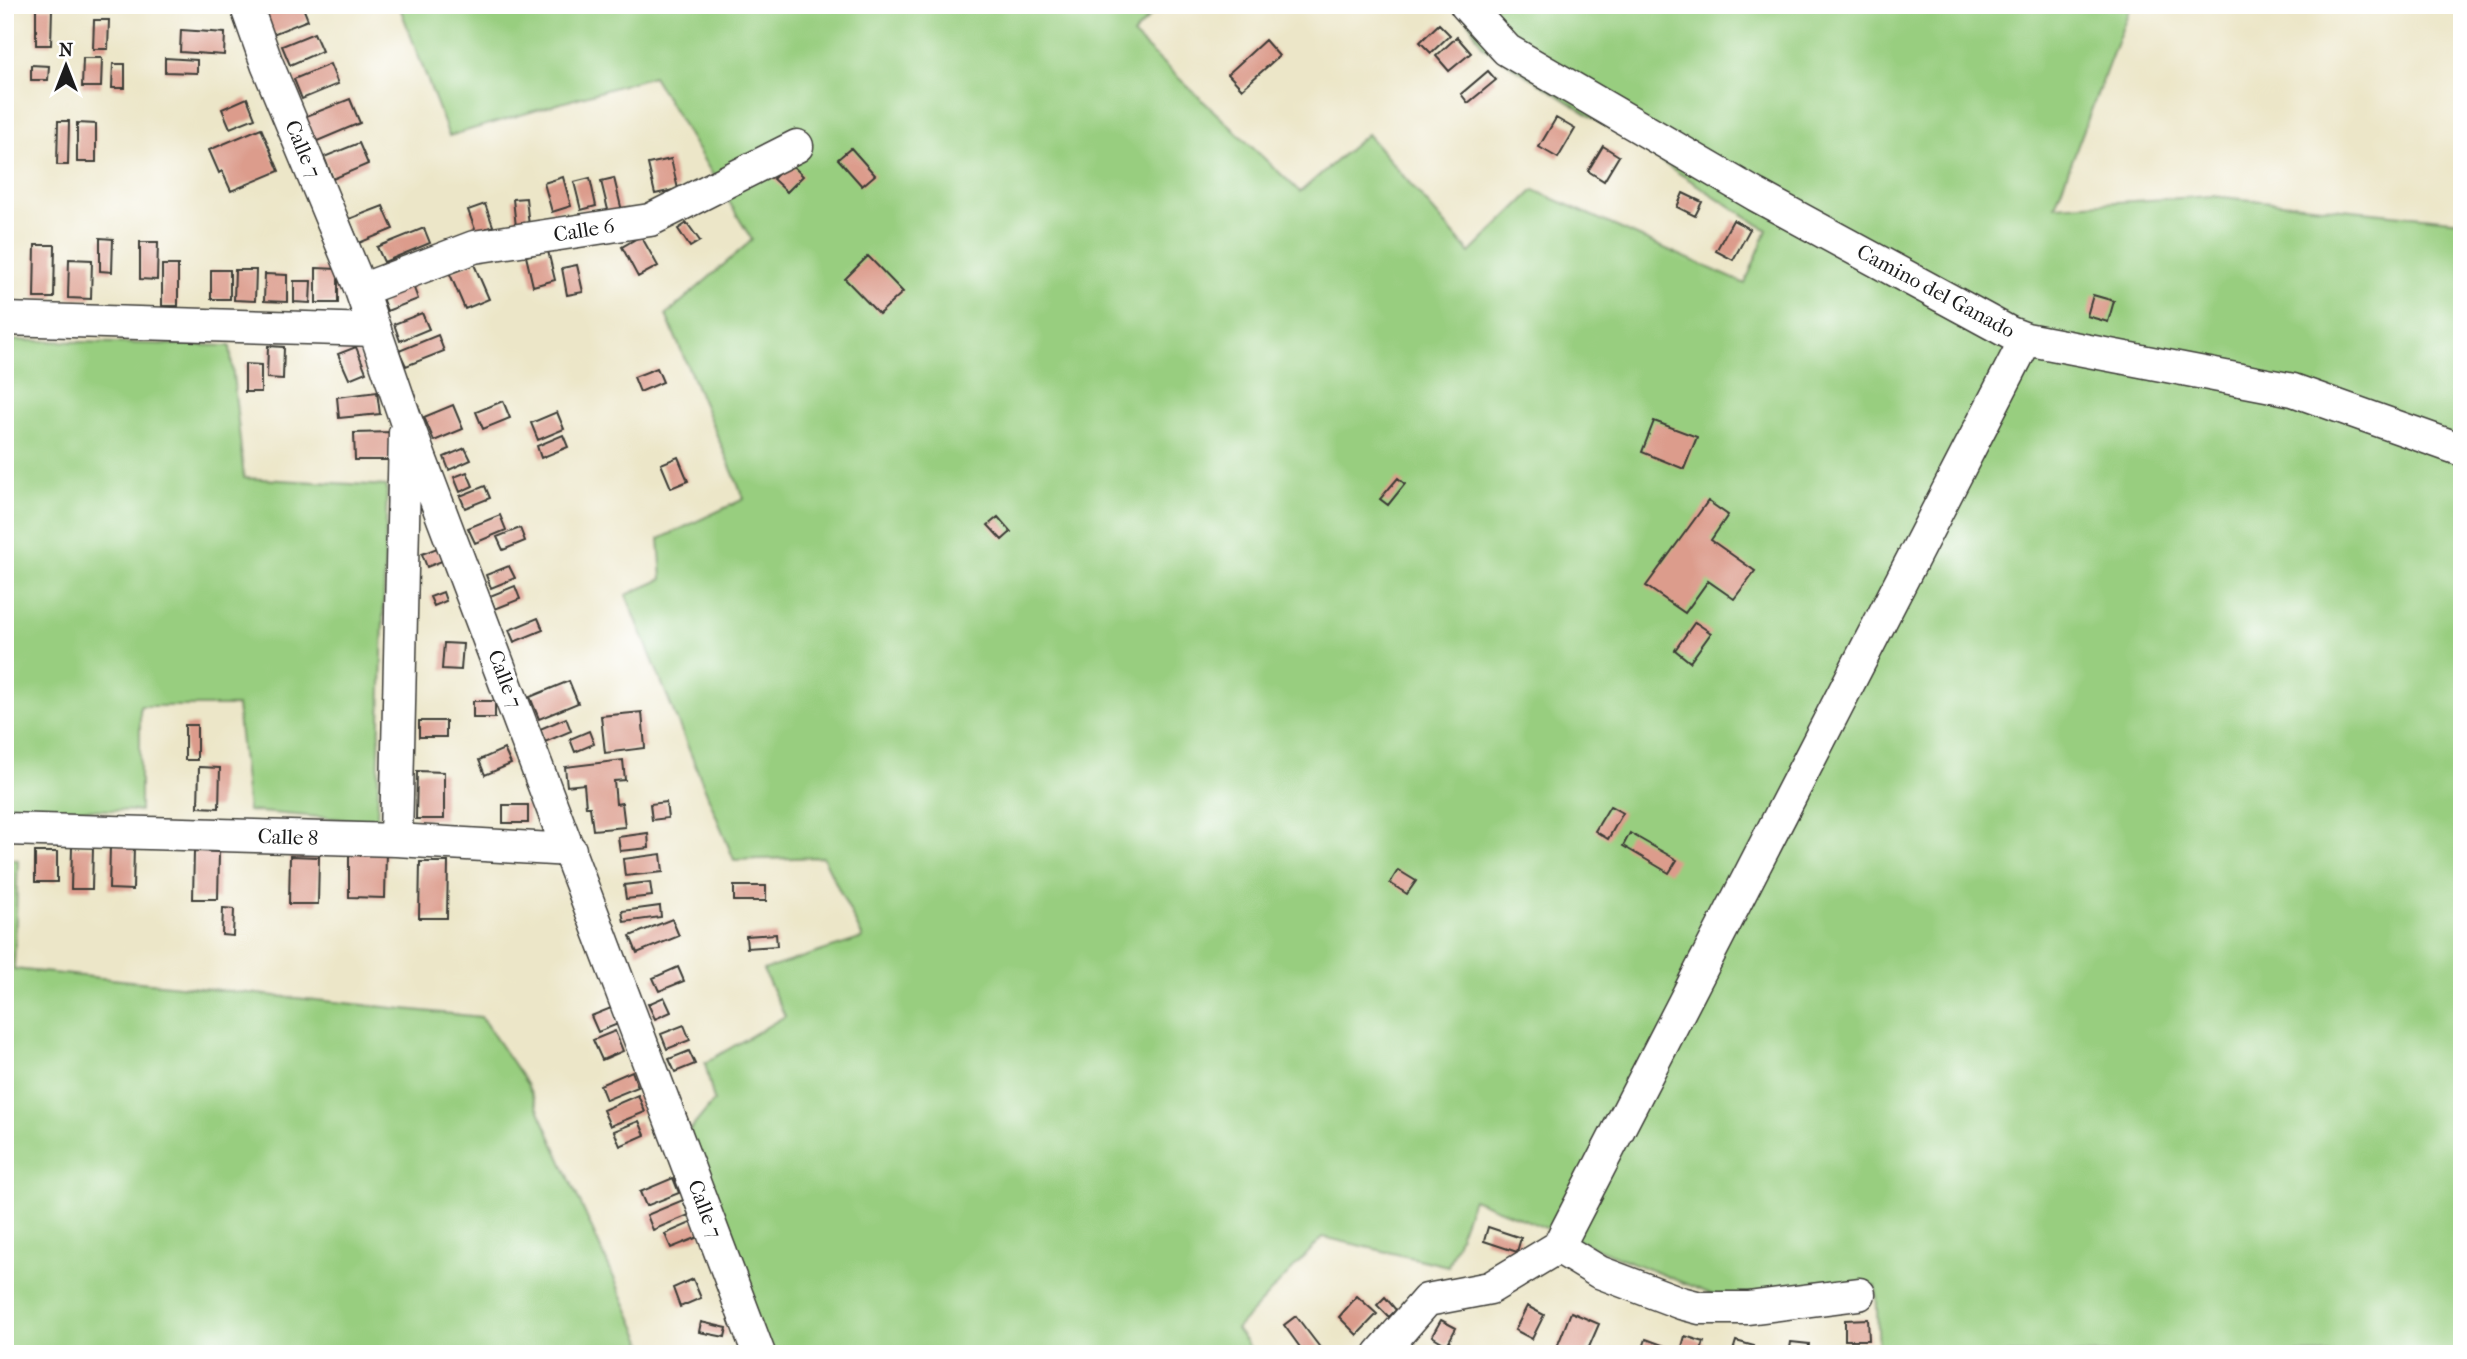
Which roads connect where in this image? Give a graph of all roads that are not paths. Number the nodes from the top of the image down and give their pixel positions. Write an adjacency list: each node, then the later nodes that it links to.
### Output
1 (246, 5): 4 (street, Calle 7)
2 (1466, 5): 7 (street, Camino del Ganado)
3 (797, 146): 4 (street, Calle 6)
4 (361, 290): 6 (street, Calle 7)
5 (5, 319): 6 (street)
6 (375, 330): 8 (street, Calle 7)
7 (2026, 339): 9 (street, Camino del Ganado); 13 (street)
8 (405, 418): 11 (street); 12 (street, Calle 7)
9 (2462, 450)
10 (5, 829): 11 (street, Calle 8)
11 (396, 840): 12 (street, Calle 8)
12 (570, 850): 15 (street, Calle 7)
13 (1558, 1247): 14 (street); 16 (street)
14 (1859, 1294)
15 (760, 1354)
16 (1380, 1354)

